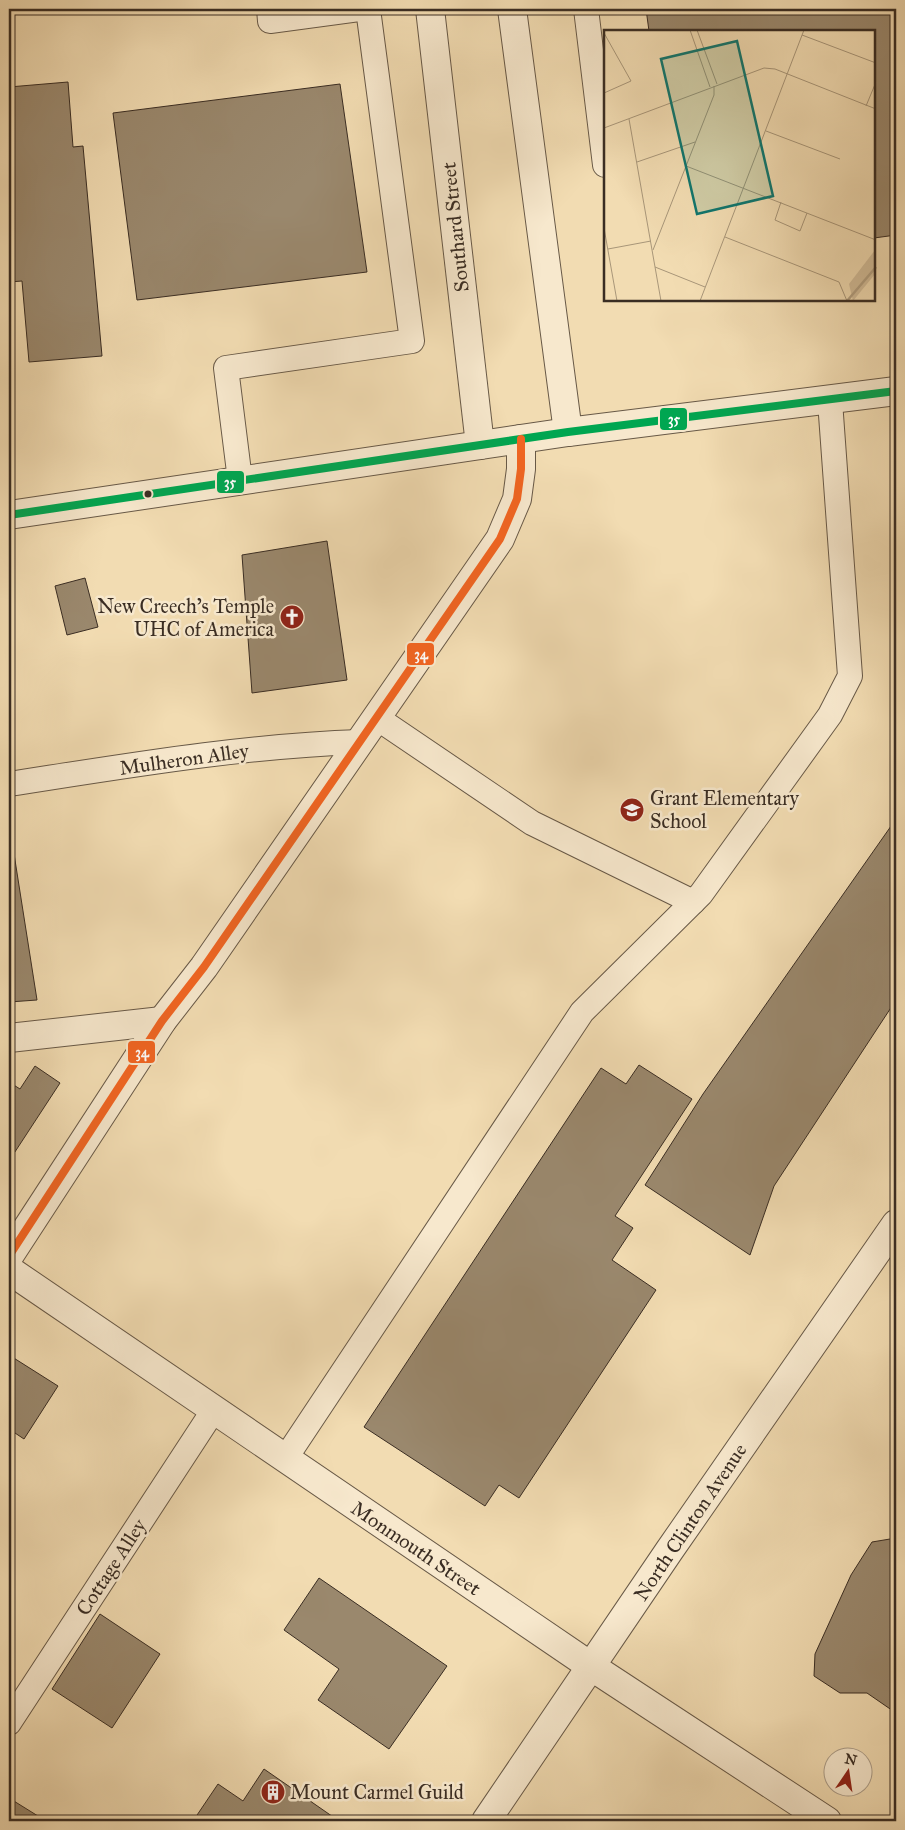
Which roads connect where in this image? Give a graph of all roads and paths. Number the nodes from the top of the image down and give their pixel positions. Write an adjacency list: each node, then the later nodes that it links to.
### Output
1 (269, 9): 2 (lane)
2 (359, 9)
3 (368, 9): 13 (lane)
4 (430, 9): 12 (street, Southard Street)
5 (512, 9): 10 (street)
6 (586, 9): 7 (lane)
7 (604, 157)
8 (896, 391): 9 (street)
9 (830, 400): 10 (street); 18 (lane)
10 (568, 432): 11 (street)
11 (521, 439): 12 (street); 15 (street)
12 (480, 445): 13 (street)
13 (240, 480): 14 (street)
14 (9, 515)
15 (377, 718): 16 (street); 18 (lane)
16 (360, 742): 17 (lane, Mulheron Alley); 19 (street)
17 (9, 784)
18 (693, 902): 25 (lane)
19 (162, 1021): 20 (street); 22 (street)
20 (9, 1038)
21 (896, 1224): 26 (street, North Clinton Avenue)
22 (9, 1256)
23 (9, 1270): 24 (street, Monmouth Street)
24 (213, 1411): 25 (street, Monmouth Street); 27 (lane, Cottage Alley)
25 (285, 1459): 26 (street, Monmouth Street)
26 (592, 1667): 28 (street, North Clinton Avenue); 29 (street, Monmouth Street)
27 (9, 1723)
28 (486, 1821)
29 (826, 1821)

